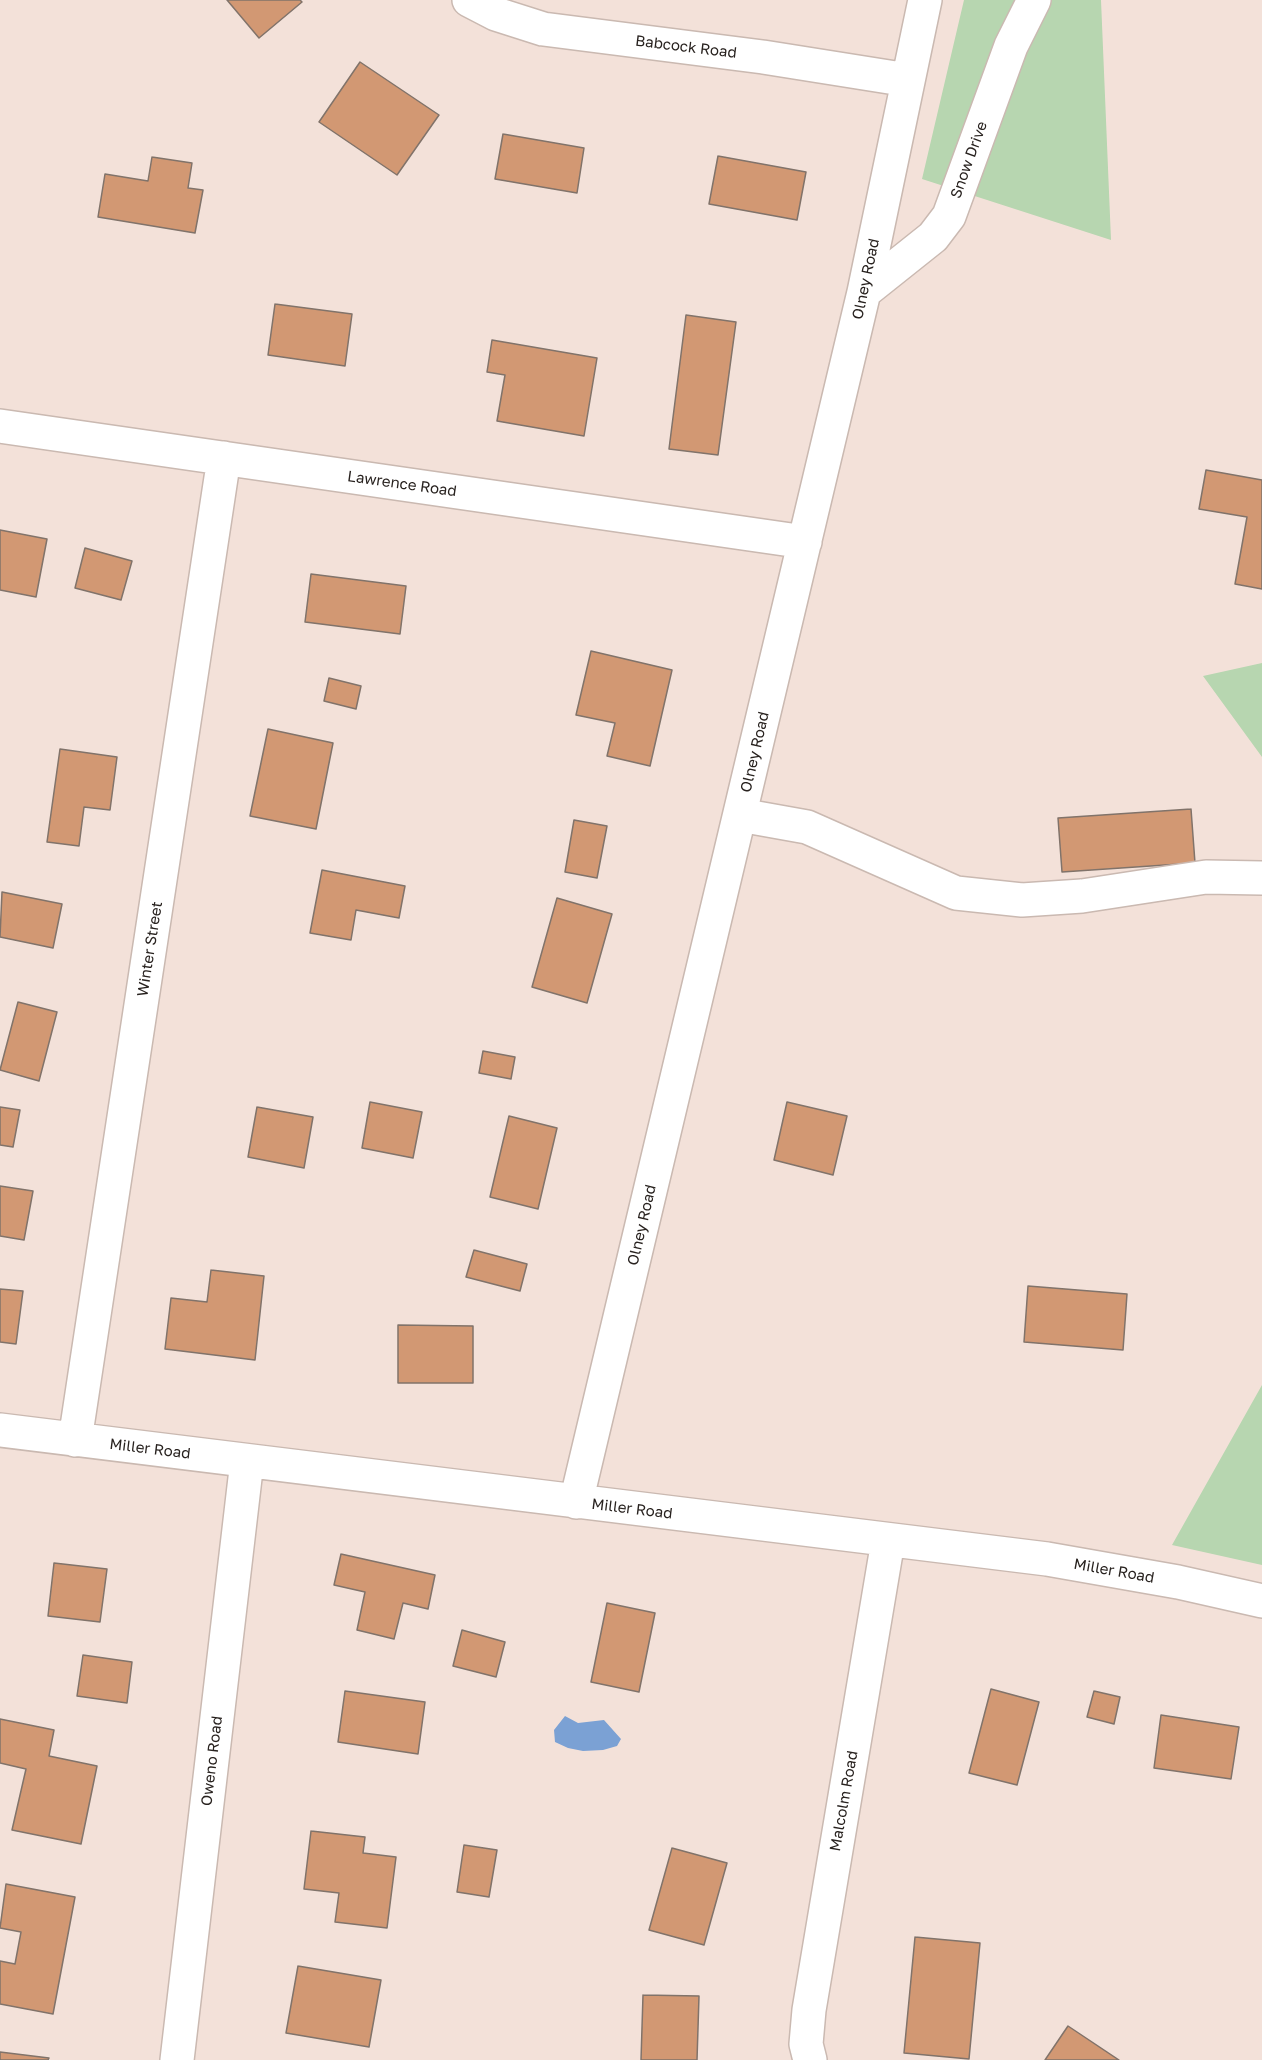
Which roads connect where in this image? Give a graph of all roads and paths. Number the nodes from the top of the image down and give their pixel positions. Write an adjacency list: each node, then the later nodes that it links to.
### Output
1 (469, 0): 4 (street, Babcock Road)
2 (926, 0): 4 (street, Olney Road)
3 (1034, 0): 5 (street, Snow Drive)
4 (908, 80): 5 (street, Olney Road)
5 (864, 292): 8 (street, Olney Road)
6 (0, 426): 7 (street, Lawrence Road)
7 (224, 458): 8 (street, Lawrence Road); 12 (street, Winter Street)
8 (804, 542): 9 (street, Olney Road)
9 (740, 815): 10 (street); 14 (street, Olney Road)
10 (1262, 878)
11 (0, 1430): 12 (street, Miller Road)
12 (75, 1440): 13 (street, Miller Road)
13 (247, 1461): 14 (street, Miller Road); 17 (street, Oweno Road)
14 (576, 1502): 15 (street, Miller Road)
15 (888, 1541): 16 (street, Miller Road); 18 (street, Malcolm Road)
16 (1262, 1601)
17 (177, 2060)
18 (810, 2060)

